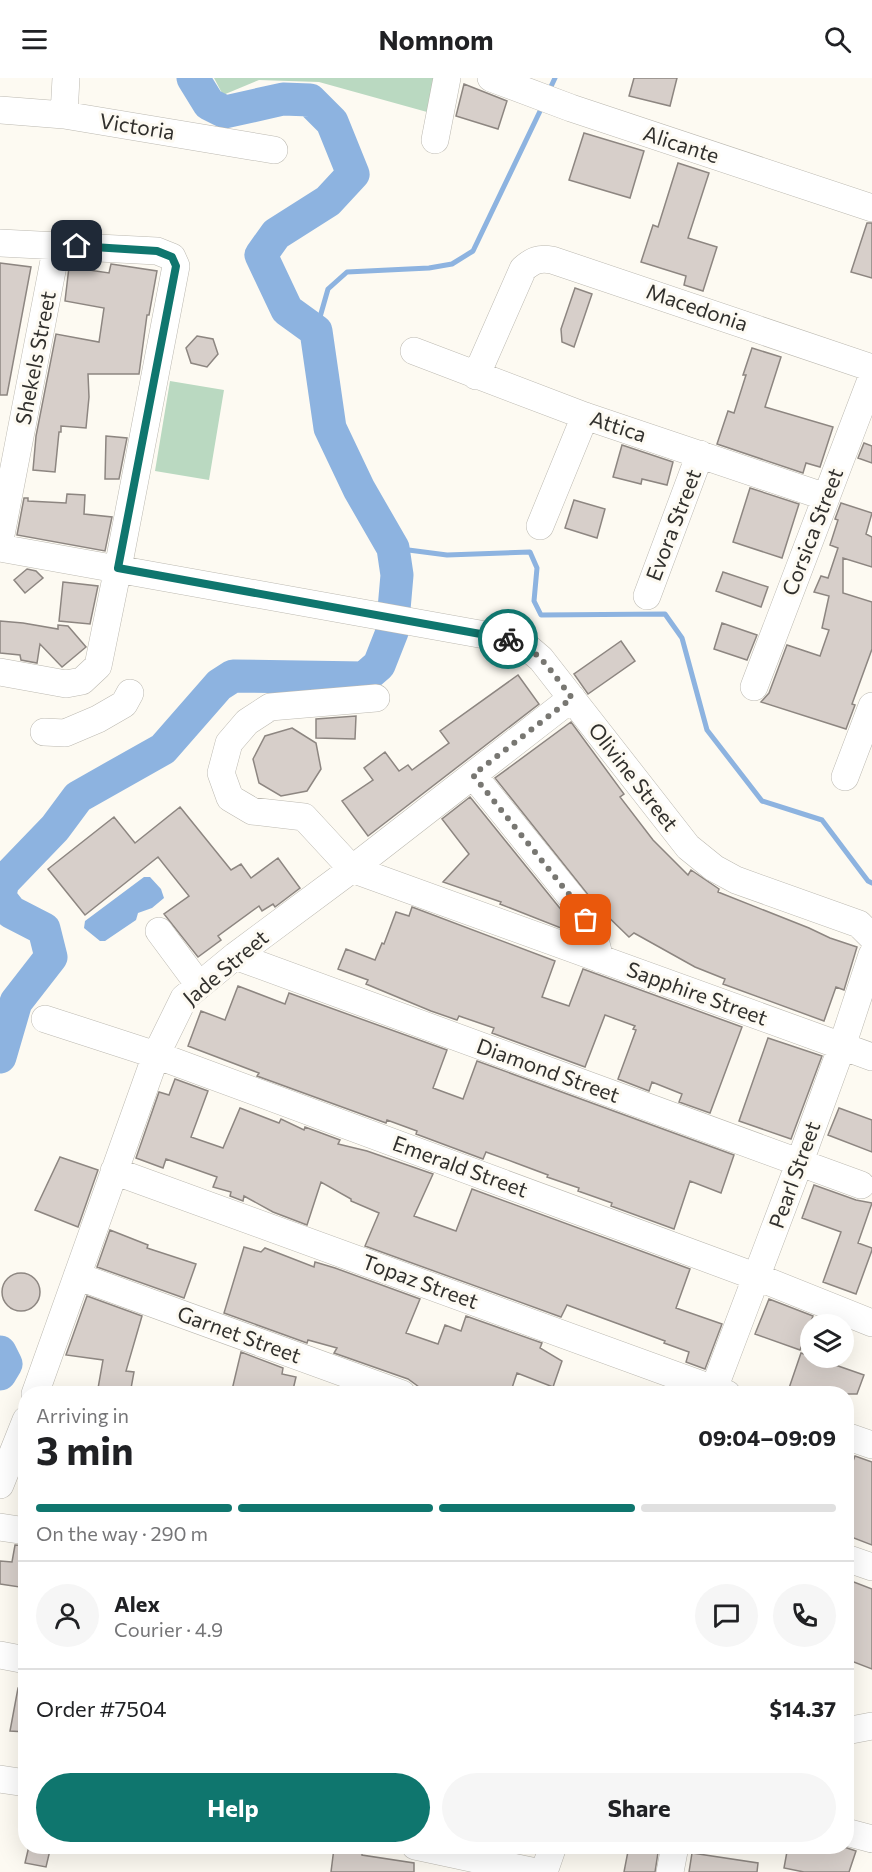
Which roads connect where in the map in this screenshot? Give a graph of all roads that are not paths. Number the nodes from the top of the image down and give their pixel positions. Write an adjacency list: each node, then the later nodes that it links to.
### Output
1 (66, 78): 5 (street)
2 (447, 78): 6 (street)
3 (503, 82): 8 (street, Alicante)
4 (0, 110): 5 (street, Victoria)
5 (64, 115): 7 (street, Victoria)
6 (435, 140)
7 (274, 150)
8 (872, 208)
9 (0, 243): 10 (street)
10 (57, 245): 19 (street, Shekels Street); 21 (street)
11 (414, 351): 13 (street, Attica)
12 (872, 368): 13 (street, Macedonia)
13 (476, 376): 15 (street, Attica)
14 (872, 377): 17 (street, Corsica Street)
15 (585, 416): 16 (street, Attica); 18 (street)
16 (700, 454): 17 (street, Attica); 22 (street, Evora Street)
17 (826, 497): 25 (street, Corsica Street)
18 (540, 526)
19 (0, 540)
20 (0, 548): 21 (street, Olivine Street)
21 (118, 568): 24 (street); 28 (street, Olivine Street)
22 (647, 596)
23 (0, 672): 24 (street)
24 (82, 681): 30 (street)
25 (754, 687)
26 (130, 693): 30 (street)
27 (376, 698): 34 (street)
28 (572, 698): 32 (street, Jade Street); 36 (street, Olivine Street)
29 (872, 706): 33 (street)
30 (98, 719): 31 (street)
31 (44, 732)
32 (473, 775): 34 (street, Jade Street); 39 (street)
33 (845, 777)
34 (352, 869): 38 (street, Jade Street); 39 (street, Sapphire Street)
35 (159, 931): 40 (street)
36 (872, 937)
37 (872, 955): 42 (street, Pearl Street)
38 (235, 956): 40 (street, Jade Street); 45 (street, Diamond Street)
39 (600, 958): 42 (street, Sapphire Street)
40 (200, 985): 43 (street, Jade Street)
41 (45, 1019): 43 (street, Emerald Street)
42 (842, 1046): 44 (street, Sapphire Street); 45 (street, Pearl Street)
43 (156, 1056): 46 (street, Jade Street); 49 (street, Emerald Street)
44 (872, 1058)
45 (800, 1164): 47 (street, Diamond Street); 49 (street, Pearl Street)
46 (114, 1171): 48 (street, Jade Street); 53 (street, Topaz Street)
47 (861, 1185)
48 (77, 1276): 51 (street, Jade Street); 52 (street, Garnet Street)
49 (757, 1277): 50 (street, Emerald Street); 54 (street, Pearl Street)
50 (872, 1323)
51 (38, 1386)
52 (380, 1386)
53 (702, 1386)
54 (720, 1386)
55 (854, 1439): 57 (street)
56 (18, 1440): 58 (street)
57 (872, 1445)
58 (0, 1485)
59 (0, 1527): 60 (street)
60 (18, 1530)
61 (854, 1561): 62 (street)
62 (872, 1567)
63 (0, 1655): 64 (street)
64 (18, 1658)
65 (872, 1726): 66 (street)
66 (854, 1729)
67 (0, 1779): 68 (street)
68 (18, 1782)
69 (854, 1834): 70 (street)
70 (872, 1839)
71 (452, 1854): 74 (street)
72 (550, 1854): 75 (street)
73 (673, 1854): 76 (street)
74 (536, 1872)
75 (544, 1872)
76 (670, 1872)

